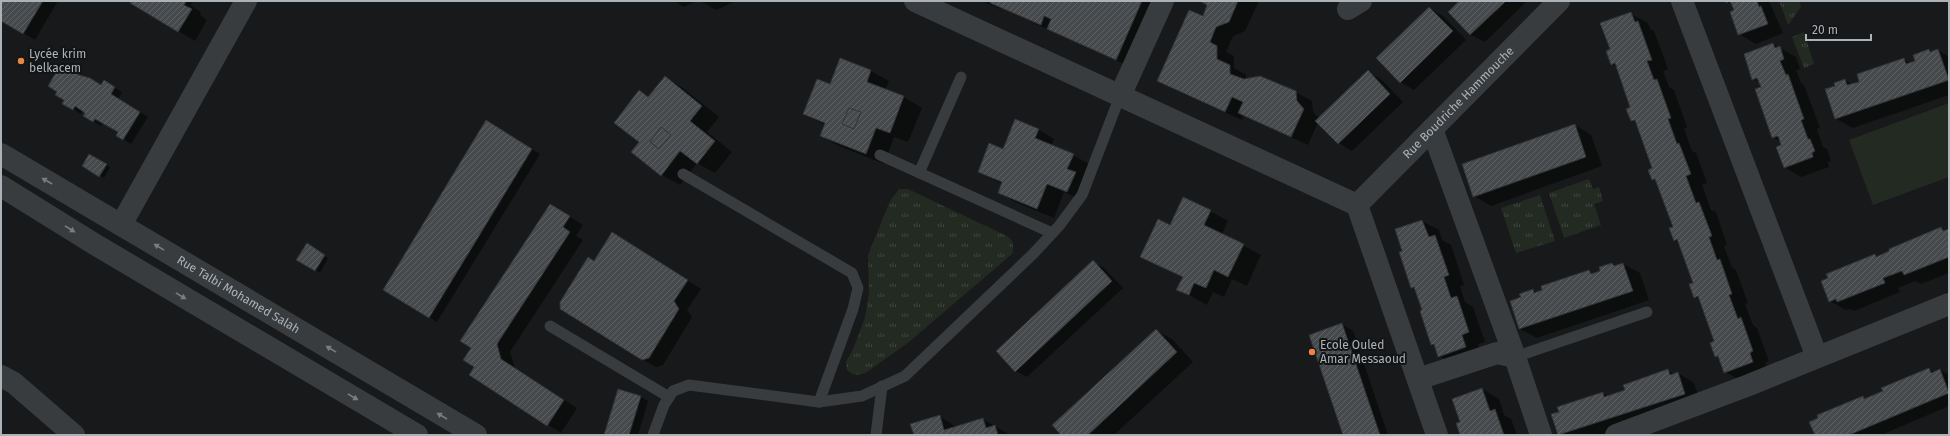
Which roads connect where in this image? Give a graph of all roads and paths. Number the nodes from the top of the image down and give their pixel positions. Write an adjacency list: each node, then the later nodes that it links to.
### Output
1 (246, 1): 15 (street)
2 (915, 1): 7 (street)
3 (1163, 1): 7 (street)
4 (1559, 1): 8 (street, Rue Boudriche Hammouche)
5 (1682, 1): 21 (street)
6 (961, 77): 11 (lane)
7 (1120, 96): 14 (street); 16 (lane)
8 (1432, 129): 14 (street, Rue Boudriche Hammouche); 20 (street)
9 (1, 154): 15 (street, Rue Talbi Mohamed Salah, one-way to 9)
10 (880, 155): 11 (lane)
11 (919, 173): 16 (lane)
12 (683, 174): 26 (lane)
13 (1, 186): 28 (street, one-way to 28)
14 (1357, 205): 23 (street)
15 (121, 224): 29 (street, Rue Talbi Mohamed Salah, one-way to 15)
16 (1052, 234): 24 (lane)
17 (1949, 304): 21 (street)
18 (1647, 312): 20 (lane)
19 (550, 326): 25 (lane)
20 (1515, 357): 23 (street); 33 (street)
21 (1817, 357): 34 (street)
22 (1, 376): 27 (street)
23 (1418, 379): 32 (street)
24 (882, 386): 26 (lane); 31 (lane)
25 (669, 397): 26 (lane); 30 (lane)
26 (819, 402)
27 (74, 435)
28 (417, 435)
29 (476, 435)
30 (653, 435)
31 (876, 435)
32 (1437, 435)
33 (1541, 435)
34 (1616, 435)

